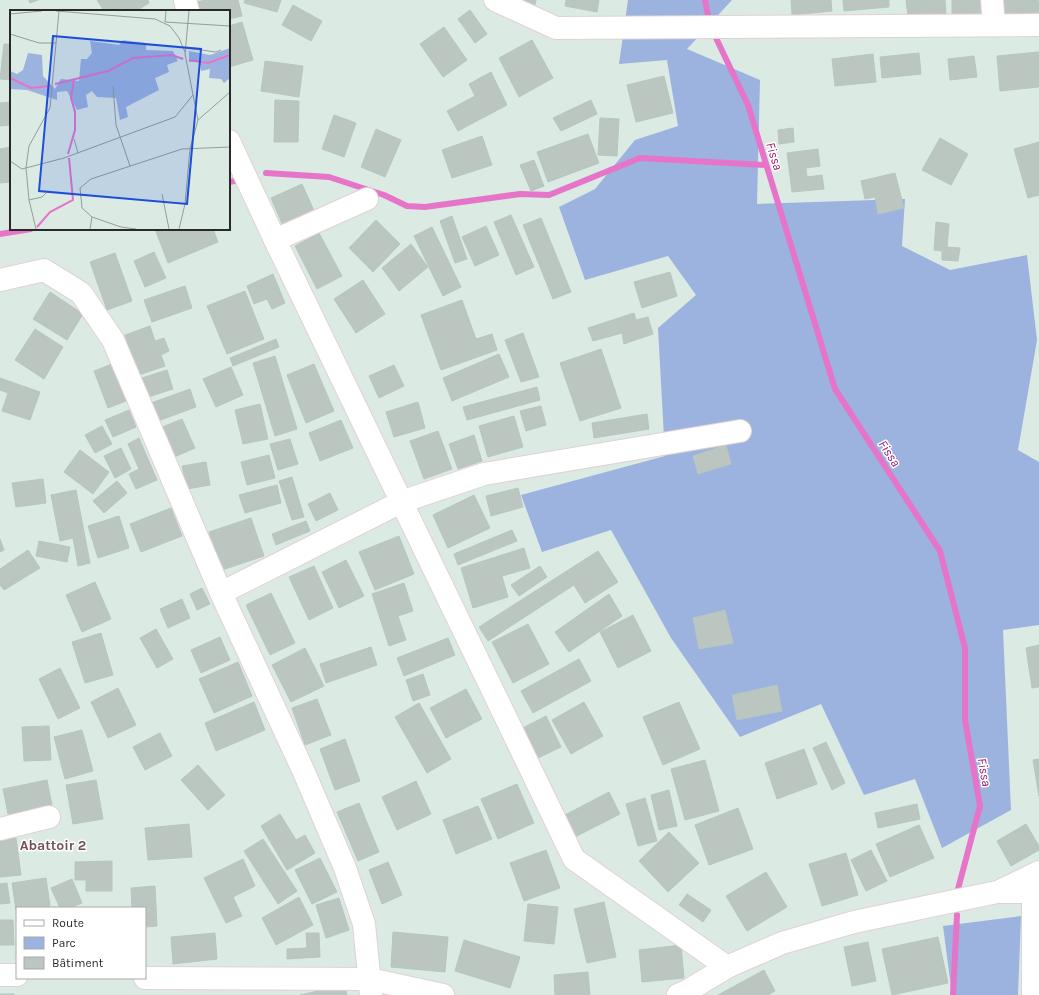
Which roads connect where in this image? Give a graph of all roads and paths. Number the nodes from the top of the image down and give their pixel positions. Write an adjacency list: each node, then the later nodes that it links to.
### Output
1 (185, 0): 4 (street)
2 (494, 0): 5 (street)
3 (992, 0): 5 (street)
4 (188, 10)
5 (994, 25): 6 (street)
6 (1039, 25)
7 (230, 144): 9 (street)
8 (367, 199): 9 (street)
9 (275, 240): 12 (street)
10 (0, 280): 13 (street)
11 (740, 431): 12 (street)
12 (401, 502): 13 (street); 17 (street)
13 (221, 593): 21 (street)
14 (49, 817): 15 (street)
15 (0, 829)
16 (1037, 885): 17 (street); 24 (street)
17 (727, 967): 23 (street)
18 (0, 975): 19 (street)
19 (16, 975)
20 (146, 978): 21 (street)
21 (370, 987): 22 (street)
22 (443, 995)
23 (678, 995)
24 (1032, 995)

